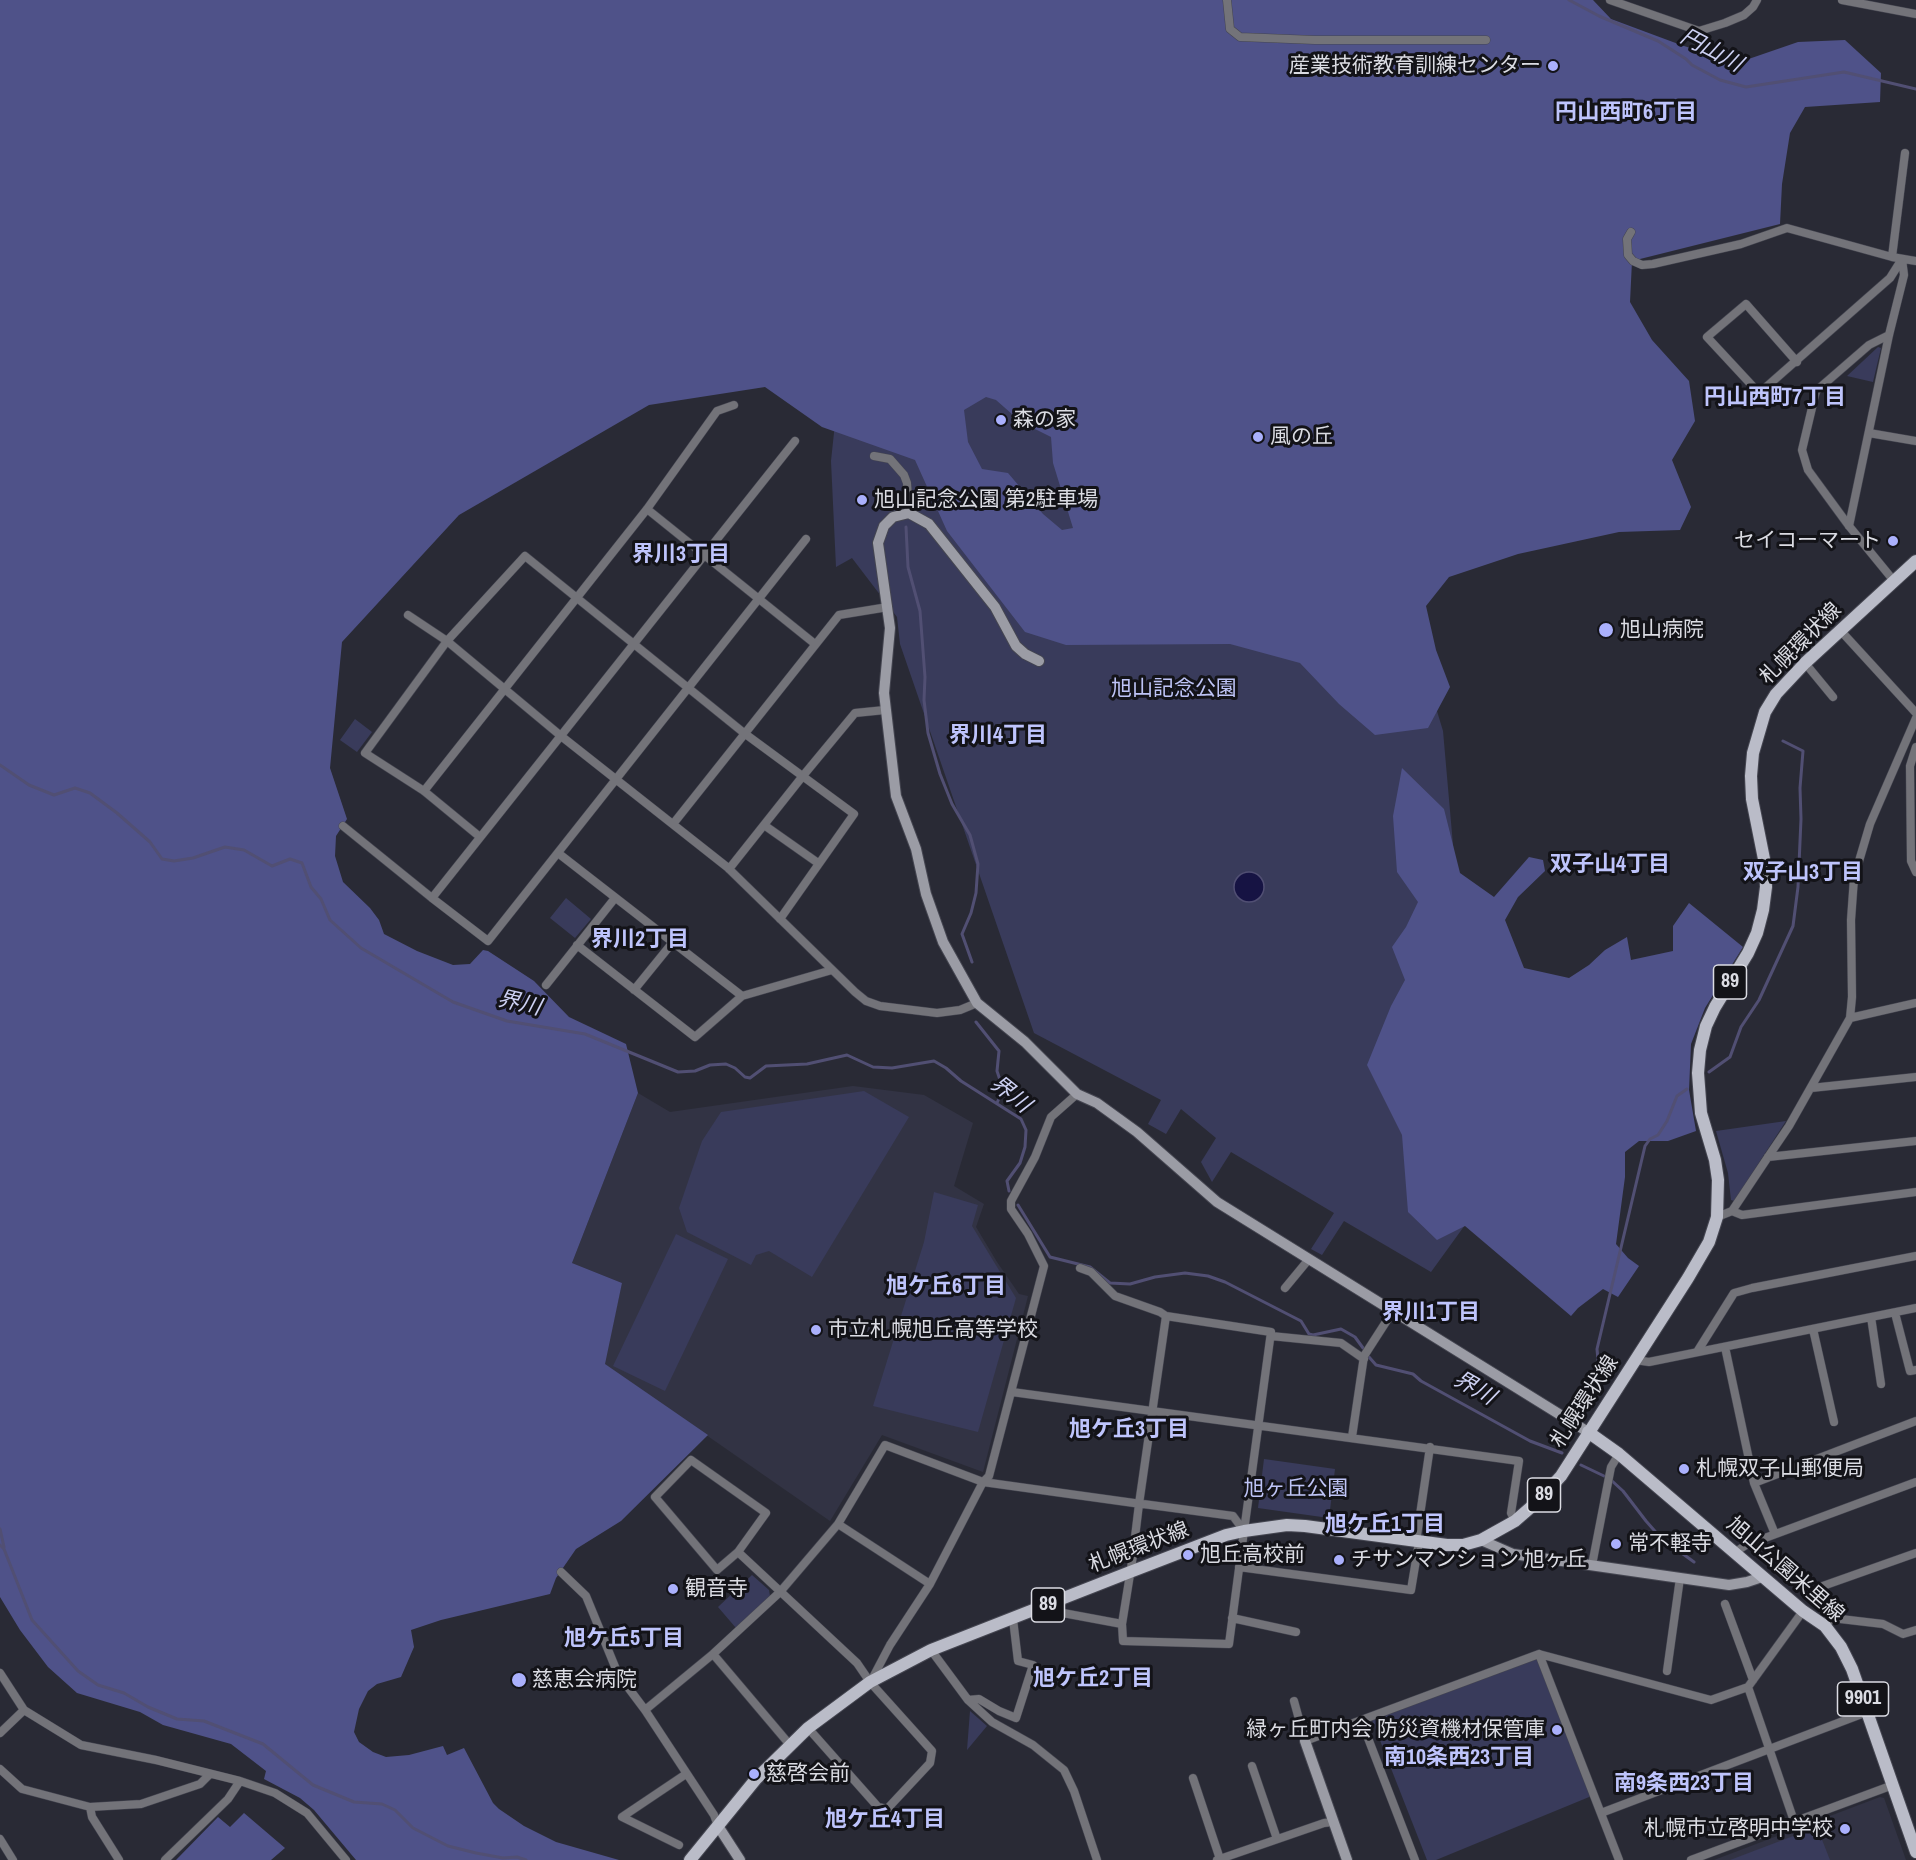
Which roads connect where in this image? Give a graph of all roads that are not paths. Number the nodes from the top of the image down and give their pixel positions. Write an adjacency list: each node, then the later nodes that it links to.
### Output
1 (1227, 0): 6 (street)
2 (1610, 0): 3 (street)
3 (1757, 0)
4 (1845, 0): 5 (street)
5 (1916, 14)
6 (1486, 40)
7 (1905, 153): 9 (street)
8 (1631, 232): 9 (street)
9 (1892, 257): 10 (street)
10 (1902, 259): 11 (street); 12 (street); 13 (street)
11 (1916, 261)
12 (1889, 335): 17 (street); 23 (street)
13 (1797, 362): 14 (street); 14 (street)
14 (1759, 393): 15 (street)
15 (1748, 403)
16 (734, 405): 21 (street)
17 (1869, 433): 19 (street); 23 (street)
18 (795, 441): 25 (street)
19 (1916, 441)
20 (874, 456): 22 (street)
21 (647, 509): 25 (street); 28 (street)
22 (909, 513): 30 (street); 36 (street)
23 (1849, 526): 27 (street)
24 (806, 539): 29 (street)
25 (703, 554): 29 (street); 34 (street)
26 (1916, 561): 27 (main road, 札幌環状線 / 89)
27 (1894, 581): 32 (main road, 札幌環状線 / 89)
28 (577, 597): 33 (street); 34 (street); 38 (street)
29 (760, 600): 35 (street); 39 (street)
30 (888, 607): 35 (street); 41 (street)
31 (408, 615): 33 (street)
32 (1840, 630): 37 (main road, 札幌環状線 / 89); 42 (street)
33 (447, 641): 38 (street); 50 (street)
34 (633, 644): 39 (street); 46 (street)
35 (815, 644): 45 (street)
36 (1039, 661)
37 (1805, 663): 40 (street); 78 (main road, 札幌環状線 / 89)
38 (506, 688): 46 (street); 50 (street)
39 (689, 688): 45 (street); 49 (street)
40 (1833, 697)
41 (885, 710): 48 (street); 68 (street)
42 (1916, 713)
43 (1916, 718): 44 (street)
44 (1914, 729): 70 (street)
45 (744, 733): 48 (street); 51 (street)
46 (561, 736): 49 (street); 54 (street)
47 (1916, 747): 58 (street)
48 (802, 777): 52 (street); 56 (street)
49 (616, 779): 51 (street); 55 (street)
50 (424, 791): 54 (street)
51 (673, 824): 57 (street)
52 (764, 825): 56 (street); 57 (street)
53 (343, 826): 59 (street)
54 (480, 837): 59 (street)
55 (558, 853): 59 (street); 60 (street)
56 (819, 863): 61 (street)
57 (729, 869): 61 (street)
58 (1916, 872)
59 (432, 898)
60 (615, 898): 62 (street); 63 (street)
61 (780, 919): 64 (street)
62 (673, 942): 66 (street); 67 (street)
63 (577, 945): 65 (street); 66 (street)
64 (832, 970): 67 (street); 68 (street)
65 (546, 984)
66 (634, 990): 67 (street)
67 (742, 996)
68 (977, 1003): 73 (street)
69 (1916, 1003): 70 (street)
70 (1850, 1018): 72 (street)
71 (1916, 1077): 72 (street)
72 (1811, 1088): 75 (street)
73 (1077, 1095): 80 (street); 96 (street)
74 (1916, 1141): 75 (street)
75 (1768, 1157): 77 (street)
76 (1916, 1192): 77 (street)
77 (1732, 1211): 78 (street)
78 (1717, 1217): 93 (main road, 札幌環状線 / 89)
79 (1916, 1256): 91 (street)
80 (1309, 1259): 82 (street); 84 (street)
81 (1080, 1268): 86 (street)
82 (1286, 1288)
83 (1916, 1308): 85 (street)
84 (1393, 1311): 92 (street); 101 (street)
85 (1895, 1313): 87 (street); 94 (street)
86 (1166, 1316): 89 (street); 97 (street)
87 (1871, 1317): 88 (street); 95 (street)
88 (1813, 1329): 90 (street); 99 (street)
89 (1271, 1336): 92 (street); 100 (street)
90 (1725, 1347): 91 (street); 107 (street)
91 (1697, 1352): 93 (street)
92 (1364, 1359): 102 (street)
93 (1635, 1360): 101 (main road, 札幌環状線 / 89)
94 (1916, 1370)
95 (1881, 1384)
96 (1012, 1392): 97 (street); 105 (street)
97 (1153, 1411): 100 (street); 108 (street)
98 (1916, 1421): 107 (street)
99 (1834, 1422)
100 (1259, 1425): 102 (street); 111 (street)
101 (1588, 1432): 104 (main road, 旭山公園米里線 / 9901); 109 (main road, 札幌環状線 / 89)
102 (1352, 1437): 103 (street)
103 (1430, 1448): 109 (street); 114 (street)
104 (1619, 1454): 116 (main road, 旭山公園米里線 / 9901); 118 (street)
105 (984, 1482): 108 (street); 110 (street); 124 (street)
106 (1916, 1482): 112 (street)
107 (1754, 1483): 112 (street)
108 (1140, 1504): 111 (street); 121 (street)
109 (1515, 1521): 113 (main road, 札幌環状線 / 89)
110 (838, 1524): 124 (street); 125 (street)
111 (1244, 1531): 114 (main road, 札幌環状線 / 89); 119 (street); 121 (main road, 札幌環状線 / 89)
112 (1775, 1534): 116 (street)
113 (1481, 1540): 114 (main road, 札幌環状線 / 89); 118 (street)
114 (1418, 1542): 119 (street)
115 (738, 1551): 115 (street); 125 (street)
116 (1734, 1553): 122 (main road, 旭山公園米里線 / 9901)
117 (1916, 1553): 131 (street)
118 (1592, 1565): 123 (street)
119 (1239, 1568): 129 (street)
120 (561, 1572): 145 (street)
121 (1130, 1572): 130 (main road, 札幌環状線 / 89); 132 (street)
122 (1762, 1577): 123 (street); 127 (main road, 旭山公園米里線 / 9901)
123 (1680, 1578): 138 (street)
124 (930, 1584): 140 (street)
125 (780, 1592): 136 (street); 140 (street)
126 (1725, 1604): 141 (street)
127 (1803, 1611): 131 (main road, 旭山公園米里線 / 9901); 141 (street)
128 (1063, 1613): 132 (street)
129 (1232, 1618): 132 (street); 134 (street)
130 (1013, 1619): 135 (main road, 札幌環状線 / 89); 142 (street)
131 (1828, 1622): 133 (street); 146 (main road, 旭山公園米里線 / 9901)
132 (1122, 1624)
133 (1916, 1630)
134 (1296, 1632)
135 (931, 1650): 140 (main road, 札幌環状線 / 89); 142 (street)
136 (713, 1654): 145 (street); 151 (street)
137 (1539, 1654): 141 (street); 147 (street); 161 (street)
138 (1667, 1671)
139 (0, 1673): 144 (street)
140 (870, 1682): 148 (main road, 札幌環状線 / 89); 148 (street)
141 (1750, 1684): 152 (street)
142 (968, 1700): 177 (street)
143 (1294, 1701): 150 (street)
144 (24, 1710): 149 (street); 155 (street)
145 (645, 1710): 156 (street)
146 (1867, 1712): 152 (street); 159 (main road, 旭山公園米里線 / 9901)
147 (1361, 1720): 150 (street); 179 (street)
148 (808, 1728): 151 (main road, 札幌環状線 / 89)
149 (0, 1733)
150 (1305, 1742): 163 (street)
151 (790, 1745): 164 (main road, 札幌環状線 / 89)
152 (1769, 1749): 161 (street); 162 (street)
153 (1252, 1767): 166 (street)
154 (0, 1769): 160 (street)
155 (210, 1774): 158 (street); 160 (street)
156 (686, 1774): 164 (street); 167 (street)
157 (1193, 1778): 170 (street)
158 (240, 1781): 173 (street); 174 (street)
159 (1893, 1785): 162 (street); 168 (main road, 旭山公園米里線 / 9901)
160 (90, 1807): 172 (street)
161 (1601, 1813): 180 (street)
162 (1794, 1821): 181 (street)
163 (1332, 1822): 166 (street); 178 (street)
164 (718, 1826): 175 (main road, 札幌環状線 / 89); 176 (street)
165 (0, 1839): 171 (street)
166 (1277, 1839): 169 (street)
167 (679, 1845)
168 (1915, 1848)
169 (1234, 1857): 170 (street)
170 (1218, 1859)
171 (13, 1860)
172 (119, 1860)
173 (165, 1860)
174 (346, 1860)
175 (690, 1860)
176 (740, 1860)
177 (1097, 1860)
178 (1347, 1860)
179 (1415, 1860)
180 (1619, 1860)
181 (1691, 1860)

